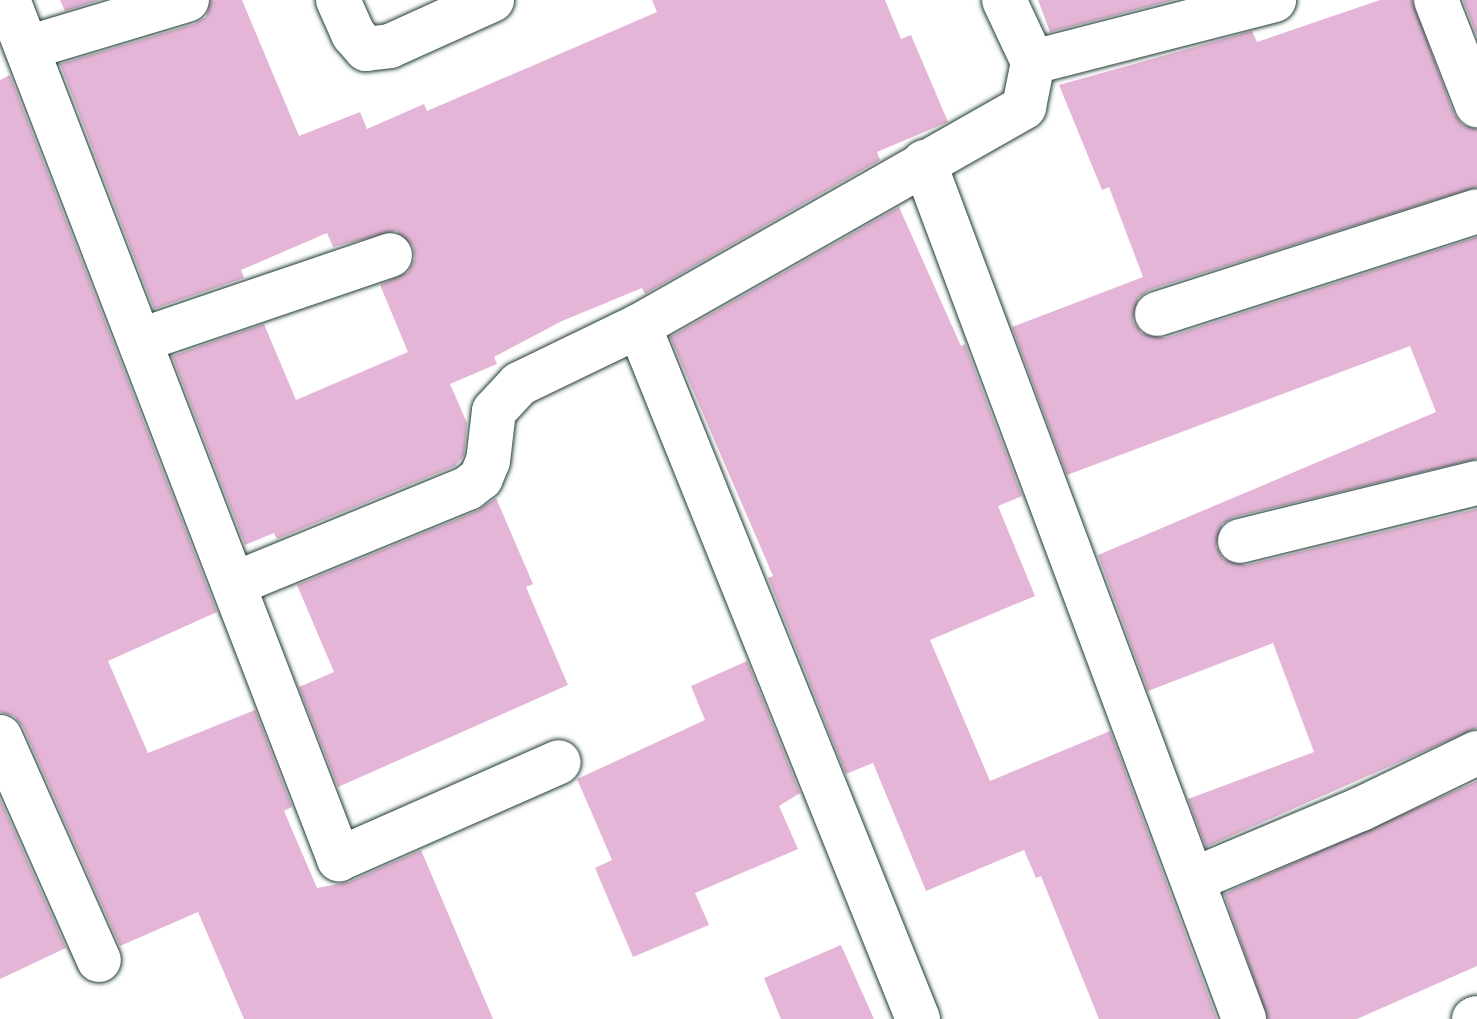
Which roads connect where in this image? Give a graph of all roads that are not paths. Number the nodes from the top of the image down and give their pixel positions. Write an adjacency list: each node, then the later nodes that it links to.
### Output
1 (8, 0): 8 (street)
2 (187, 0): 8 (street)
3 (338, 0): 4 (street)
4 (492, 0)
5 (1004, 0): 9 (street)
6 (1274, 0): 9 (street)
7 (1436, 0): 10 (street)
8 (27, 48): 16 (street)
9 (1033, 62): 11 (street)
10 (1477, 105)
11 (924, 162): 15 (street); 23 (street)
12 (1477, 211): 14 (street)
13 (390, 255): 16 (street)
14 (1157, 314)
15 (639, 326): 19 (street); 25 (street)
16 (141, 340): 19 (street)
17 (1477, 483): 18 (street)
18 (1240, 541)
19 (234, 584): 22 (street)
20 (0, 737): 24 (street)
21 (1477, 753): 23 (street)
22 (559, 762)
23 (1195, 879): 26 (street)
24 (99, 960)
25 (918, 1019)
26 (1244, 1019)

